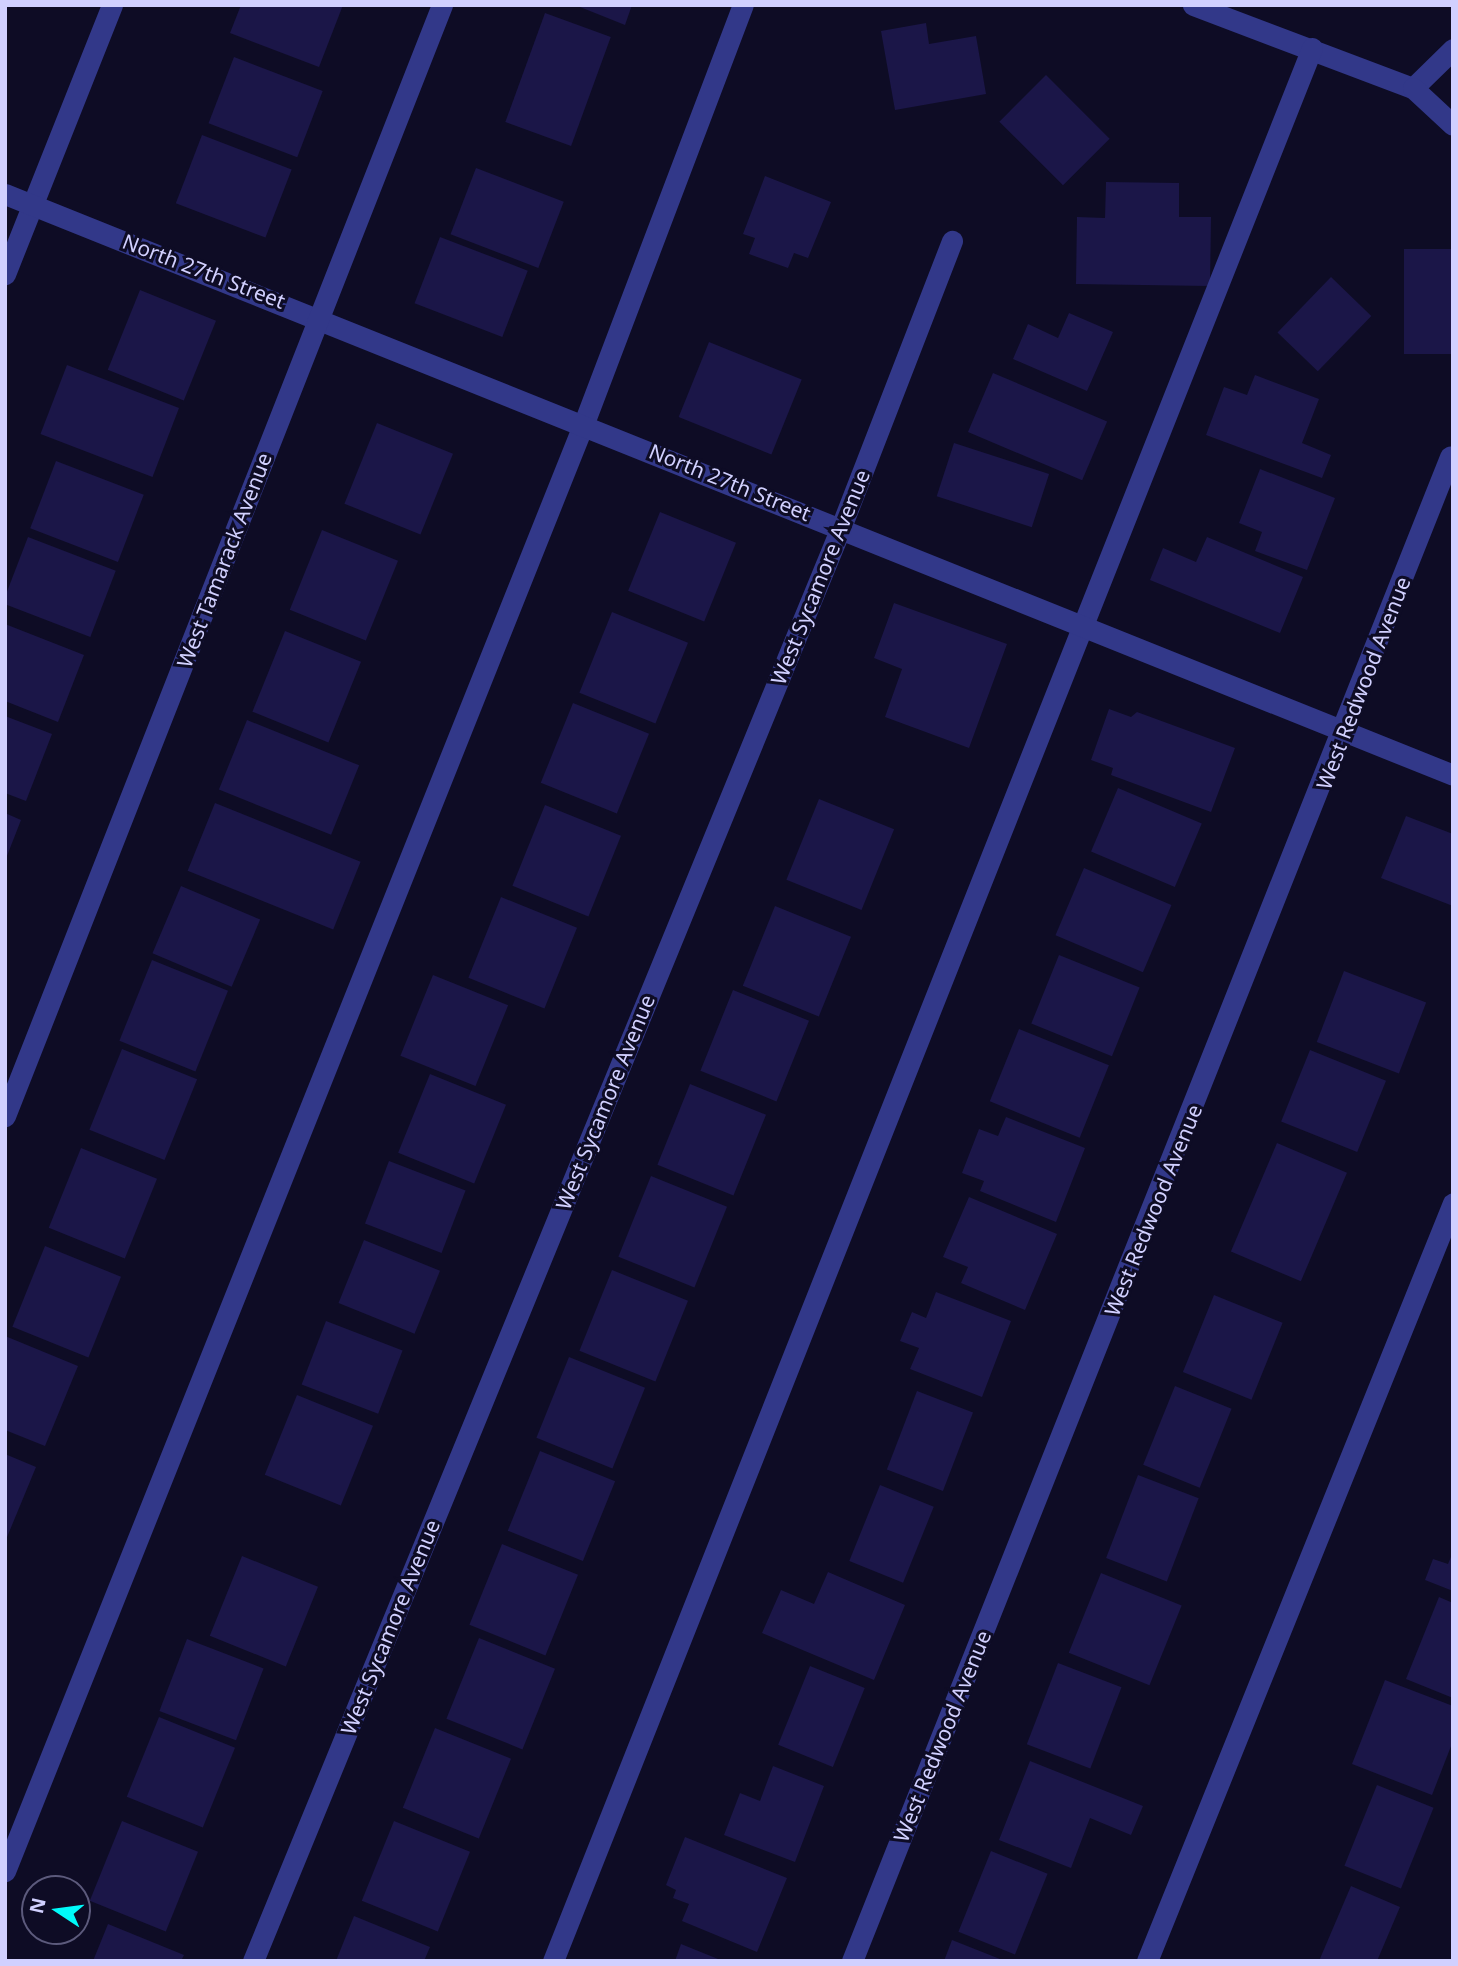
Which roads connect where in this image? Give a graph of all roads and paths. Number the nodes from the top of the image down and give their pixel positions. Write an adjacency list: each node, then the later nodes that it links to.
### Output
1 (112, 5): 10 (street)
2 (442, 5): 13 (street, West Tamarack Avenue)
3 (743, 5): 14 (street)
4 (1193, 5): 5 (street)
5 (1312, 48): 7 (street); 17 (street)
6 (1453, 49): 7 (street)
7 (1413, 88): 8 (street)
8 (1453, 125)
9 (5, 194): 10 (street, North 27th Street)
10 (32, 204): 12 (street); 13 (street, North 27th Street)
11 (952, 241): 16 (street, West Sycamore Avenue)
12 (5, 274)
13 (320, 317): 14 (street, North 27th Street); 20 (street, West Tamarack Avenue)
14 (584, 423): 16 (street, North 27th Street); 22 (street)
15 (1450, 457): 18 (street, West Redwood Avenue)
16 (841, 527): 17 (street, North 27th Street); 23 (street, West Sycamore Avenue)
17 (1084, 626): 18 (street, North 27th Street); 24 (street)
18 (1344, 732): 19 (street, North 27th Street); 25 (street, West Redwood Avenue)
19 (1453, 775)
20 (5, 1115)
21 (1453, 1203): 26 (street)
22 (5, 1871)
23 (253, 1961)
24 (553, 1961)
25 (852, 1961)
26 (1147, 1961)

